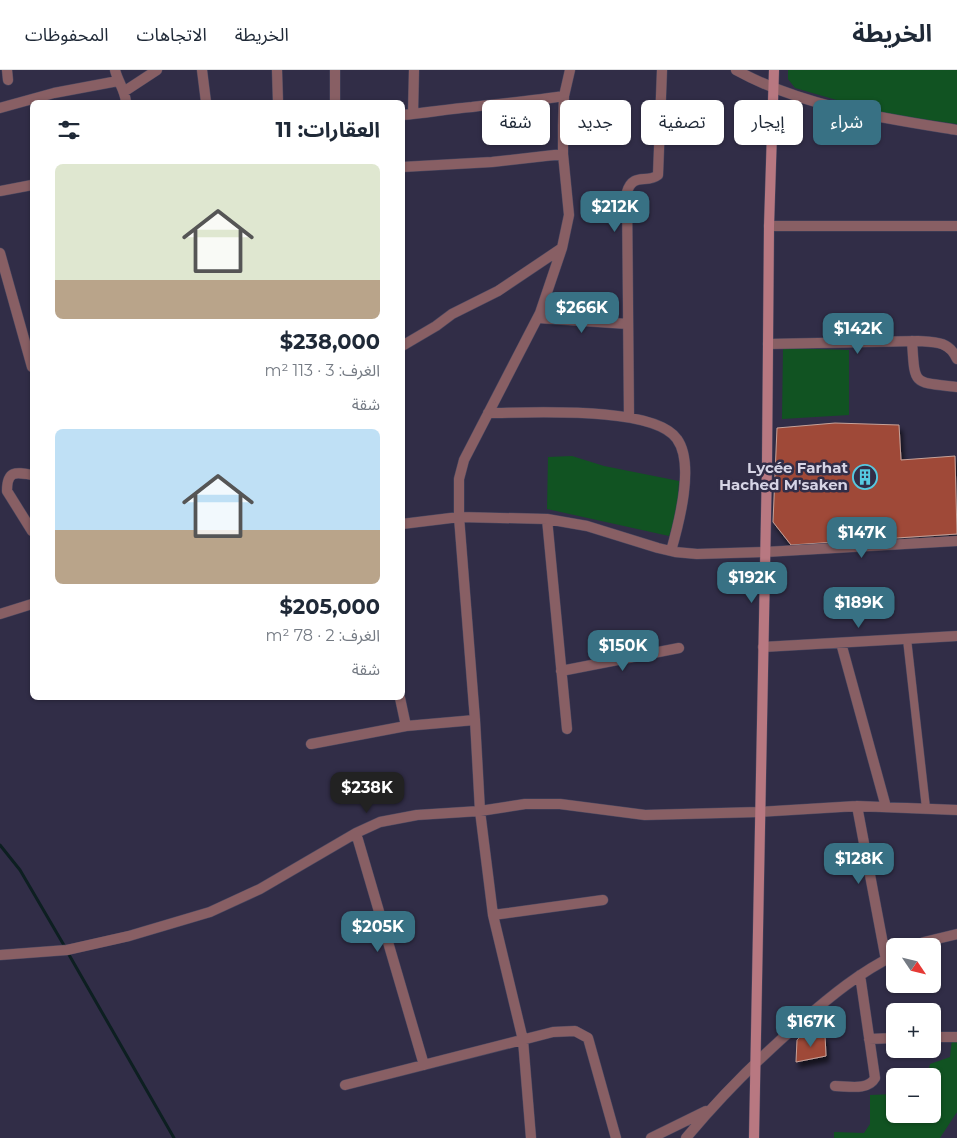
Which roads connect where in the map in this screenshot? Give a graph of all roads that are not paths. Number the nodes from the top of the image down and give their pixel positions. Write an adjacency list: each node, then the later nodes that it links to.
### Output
1 (115, 70): 11 (street)
2 (156, 70): 13 (street)
3 (202, 70): 16 (street)
4 (277, 70): 17 (street)
5 (335, 70): 18 (street)
6 (414, 70): 20 (street)
7 (570, 70): 14 (street)
8 (662, 70): 32 (street)
9 (736, 70): 12 (street)
10 (774, 70): 12 (main road)
11 (118, 81): 13 (street); 19 (street)
12 (773, 89): 21 (street); 26 (main road)
13 (125, 91): 15 (street)
14 (564, 96): 20 (street); 22 (street)
15 (126, 100)
16 (206, 100)
17 (278, 100)
18 (335, 100)
19 (0, 108)
20 (408, 114)
21 (957, 130)
22 (563, 154): 23 (street); 28 (street)
23 (405, 167)
24 (30, 185): 25 (street)
25 (0, 191)
26 (769, 226): 27 (street); 35 (main road)
27 (957, 226)
28 (562, 248): 31 (street); 34 (street)
29 (0, 252): 30 (street)
30 (4, 287): 37 (street)
31 (538, 318): 32 (street); 39 (street)
32 (628, 324): 40 (street)
33 (912, 341): 35 (street); 36 (street); 38 (street)
34 (405, 344)
35 (768, 344): 49 (main road)
36 (957, 359)
37 (30, 361)
38 (957, 387)
39 (488, 413): 40 (street); 42 (street)
40 (629, 417): 48 (street)
41 (30, 475): 45 (street)
42 (459, 517): 43 (street); 44 (street); 59 (street)
43 (547, 519): 48 (street); 57 (street)
44 (405, 524)
45 (30, 528)
46 (957, 541): 47 (street); 49 (street)
47 (957, 545)
48 (671, 551): 49 (street)
49 (765, 552): 55 (main road)
50 (30, 605): 51 (street)
51 (0, 614)
52 (957, 636): 53 (street)
53 (907, 639): 54 (street); 65 (street)
54 (841, 643): 55 (street); 64 (street)
55 (763, 647): 68 (main road)
56 (679, 648): 57 (street)
57 (561, 671): 61 (street)
58 (400, 700): 60 (street)
59 (475, 720): 60 (street); 67 (street)
60 (406, 726): 62 (street)
61 (567, 729)
62 (311, 744)
63 (857, 806): 64 (street); 68 (street); 73 (street)
64 (886, 807): 65 (street)
65 (926, 808): 66 (street)
66 (957, 810)
67 (480, 811): 68 (street); 69 (street); 71 (street)
68 (759, 812): 83 (main road)
69 (356, 834): 75 (street); 84 (street)
70 (603, 900): 71 (street)
71 (493, 915): 82 (street)
72 (957, 934): 74 (street)
73 (887, 938)
74 (940, 938)
75 (0, 955)
76 (886, 961): 77 (street)
77 (860, 975): 81 (street); 83 (street)
78 (941, 1037): 79 (street)
79 (957, 1037)
80 (886, 1038): 81 (street)
81 (869, 1039): 86 (street)
82 (523, 1040): 84 (street); 88 (street); 89 (street)
83 (755, 1063): 87 (street); 92 (main road)
84 (424, 1065): 85 (street)
85 (345, 1085)
86 (835, 1086)
87 (711, 1108): 90 (street); 91 (street)
88 (531, 1138)
89 (616, 1138)
90 (651, 1138)
91 (686, 1138)
92 (754, 1138)

